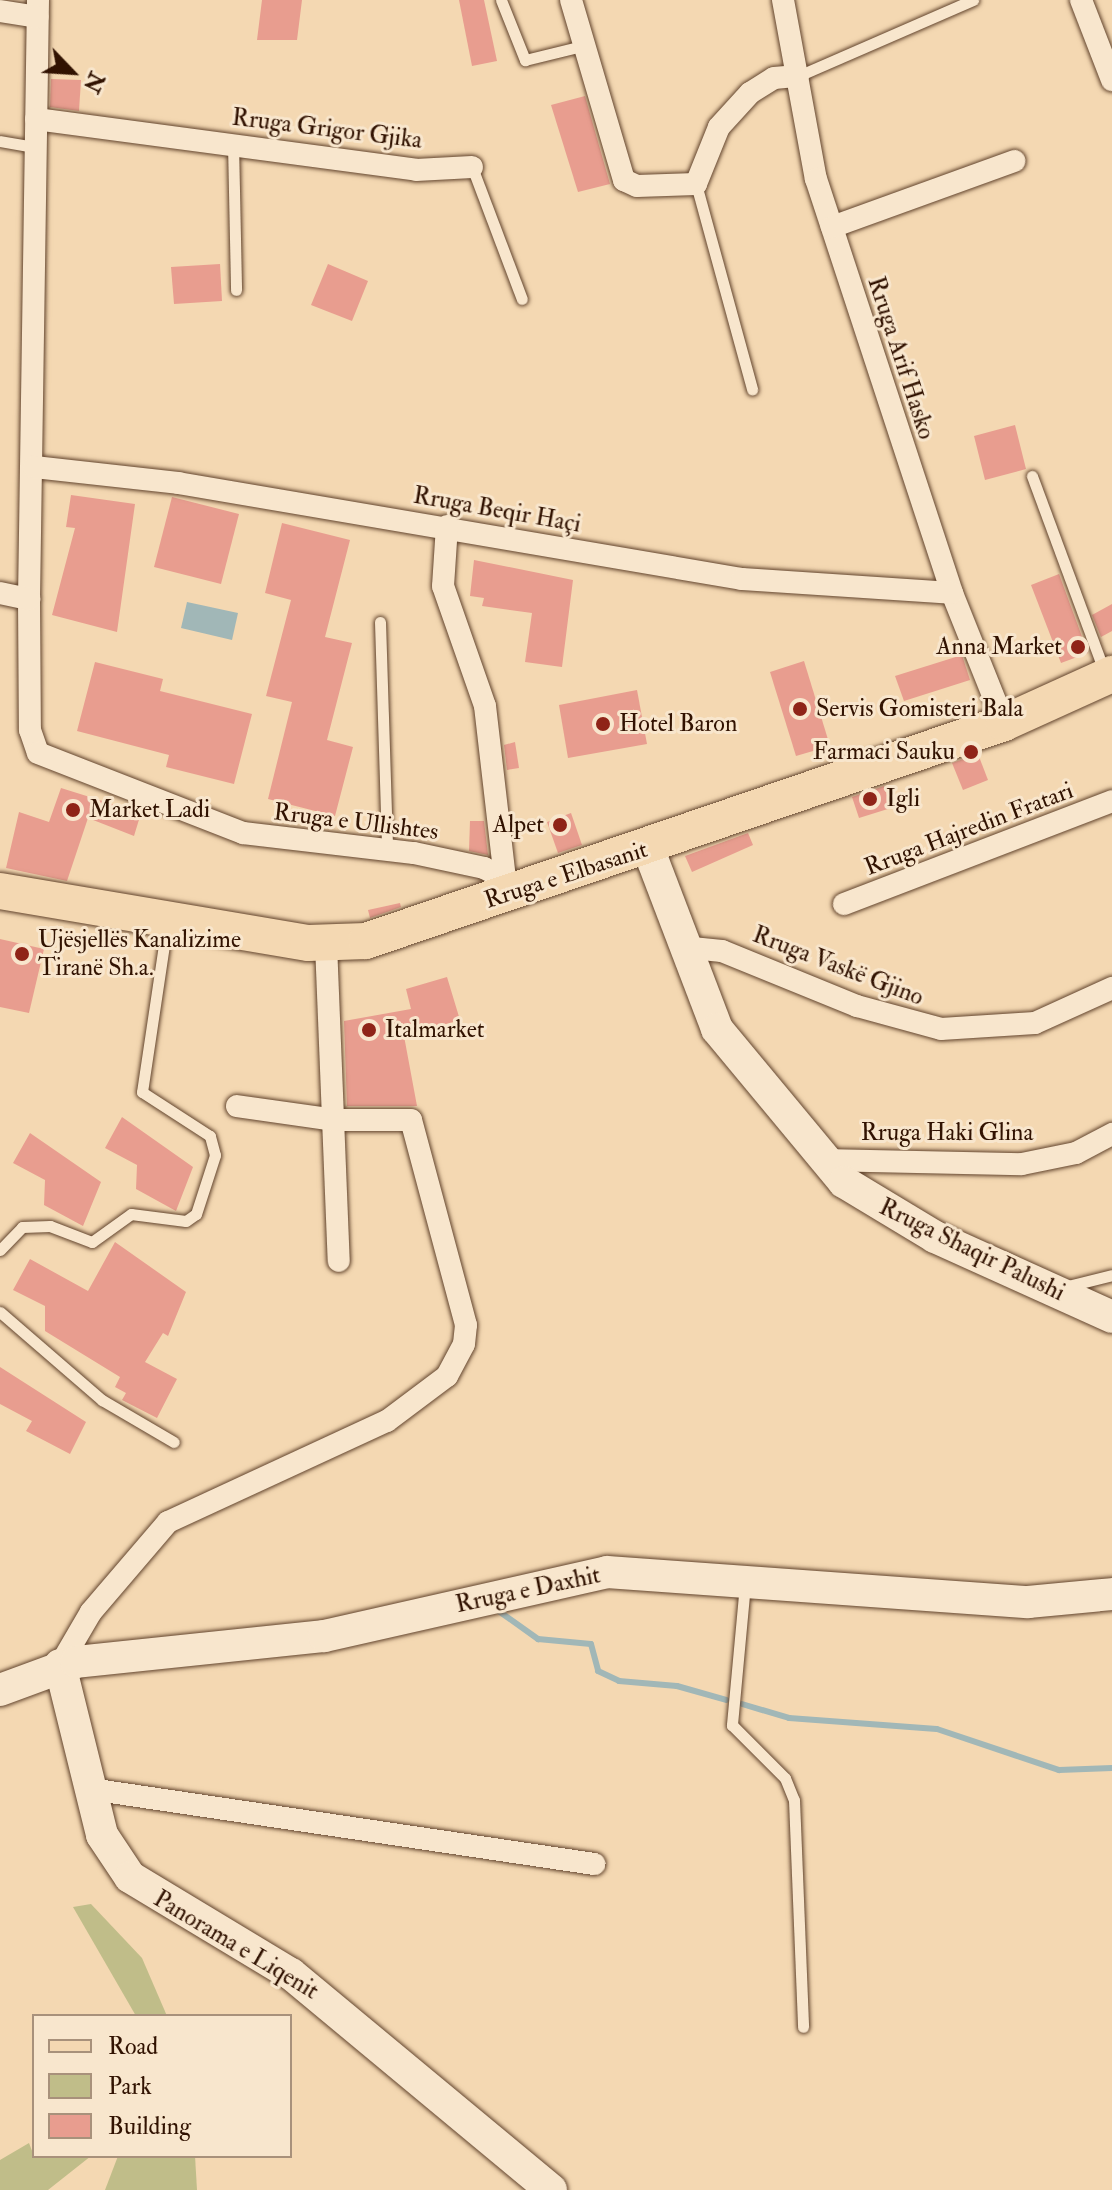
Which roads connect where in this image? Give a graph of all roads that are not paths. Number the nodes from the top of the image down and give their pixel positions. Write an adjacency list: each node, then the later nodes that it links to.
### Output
1 (501, 0): 8 (lane)
2 (571, 0): 8 (street)
3 (783, 0): 9 (street, Rruga Arif Hasko)
4 (973, 0): 9 (lane)
5 (1083, 2): 10 (street)
6 (38, 8): 7 (street); 11 (street, Rruga e Ullishtes)
7 (0, 11)
8 (586, 45): 17 (street)
9 (798, 76): 17 (street); 18 (street, Rruga Arif Hasko)
10 (1112, 80)
11 (36, 119): 13 (street, Rruga Grigor Gjika); 14 (street, Rruga e Ullishtes)
12 (0, 141): 14 (lane)
13 (233, 143): 16 (street, Rruga Grigor Gjika); 19 (lane)
14 (34, 147): 22 (street, Rruga e Ullishtes)
15 (1014, 161): 18 (street)
16 (472, 167): 20 (lane, Rruga Grigor Gjika)
17 (696, 184): 21 (lane)
18 (832, 227): 26 (street, Rruga Arif Hasko)
19 (236, 290)
20 (522, 299)
21 (752, 389)
22 (34, 467): 24 (street, Rruga Beqir Haçi); 27 (street, Rruga e Ullishtes)
23 (1032, 476): 29 (lane)
24 (447, 526): 26 (street, Rruga Beqir Haçi); 34 (street)
25 (0, 593): 27 (street)
26 (952, 593): 30 (street, Rruga Arif Hasko)
27 (29, 599): 33 (street, Rruga e Ullishtes)
28 (380, 622): 33 (lane)
29 (1109, 676): 30 (main road, Rruga e Elbasanit)
30 (1004, 723): 32 (main road, Rruga e Elbasanit)
31 (1112, 801): 36 (street, Rruga Hajredin Fratari)
32 (648, 848): 34 (main road, Rruga e Elbasanit); 39 (street, Rruga Shaqir Palushi)
33 (387, 851): 34 (street, Rruga e Ullishtes)
34 (513, 883): 38 (main road, Rruga e Elbasanit)
35 (0, 891): 37 (main road, Rruga e Elbasanit)
36 (844, 904)
37 (167, 921): 38 (main road, Rruga e Elbasanit); 45 (lane)
38 (326, 944): 42 (street)
39 (682, 947): 40 (street, Rruga Vaskë Gjino); 44 (street, Rruga Shaqir Palushi)
40 (1112, 988)
41 (237, 1106): 42 (street)
42 (335, 1120): 46 (street); 54 (street)
43 (1112, 1134): 44 (street, Rruga Haki Glina)
44 (823, 1160): 48 (street, Rruga Shaqir Palushi)
45 (0, 1250)
46 (339, 1261)
47 (1112, 1275): 48 (lane)
48 (1052, 1290): 50 (street, Rruga Shaqir Palushi)
49 (0, 1312): 51 (lane)
50 (1112, 1317)
51 (174, 1442)
52 (746, 1579): 53 (street, Rruga e Daxhit); 54 (street, Rruga e Daxhit); 58 (lane)
53 (1112, 1594)
54 (60, 1665): 55 (street, Rruga e Daxhit); 56 (street, Panorama e Liqenit)
55 (0, 1690)
56 (90, 1789): 57 (street); 59 (street, Panorama e Liqenit)
57 (594, 1864)
58 (803, 2027)
59 (551, 2190)

